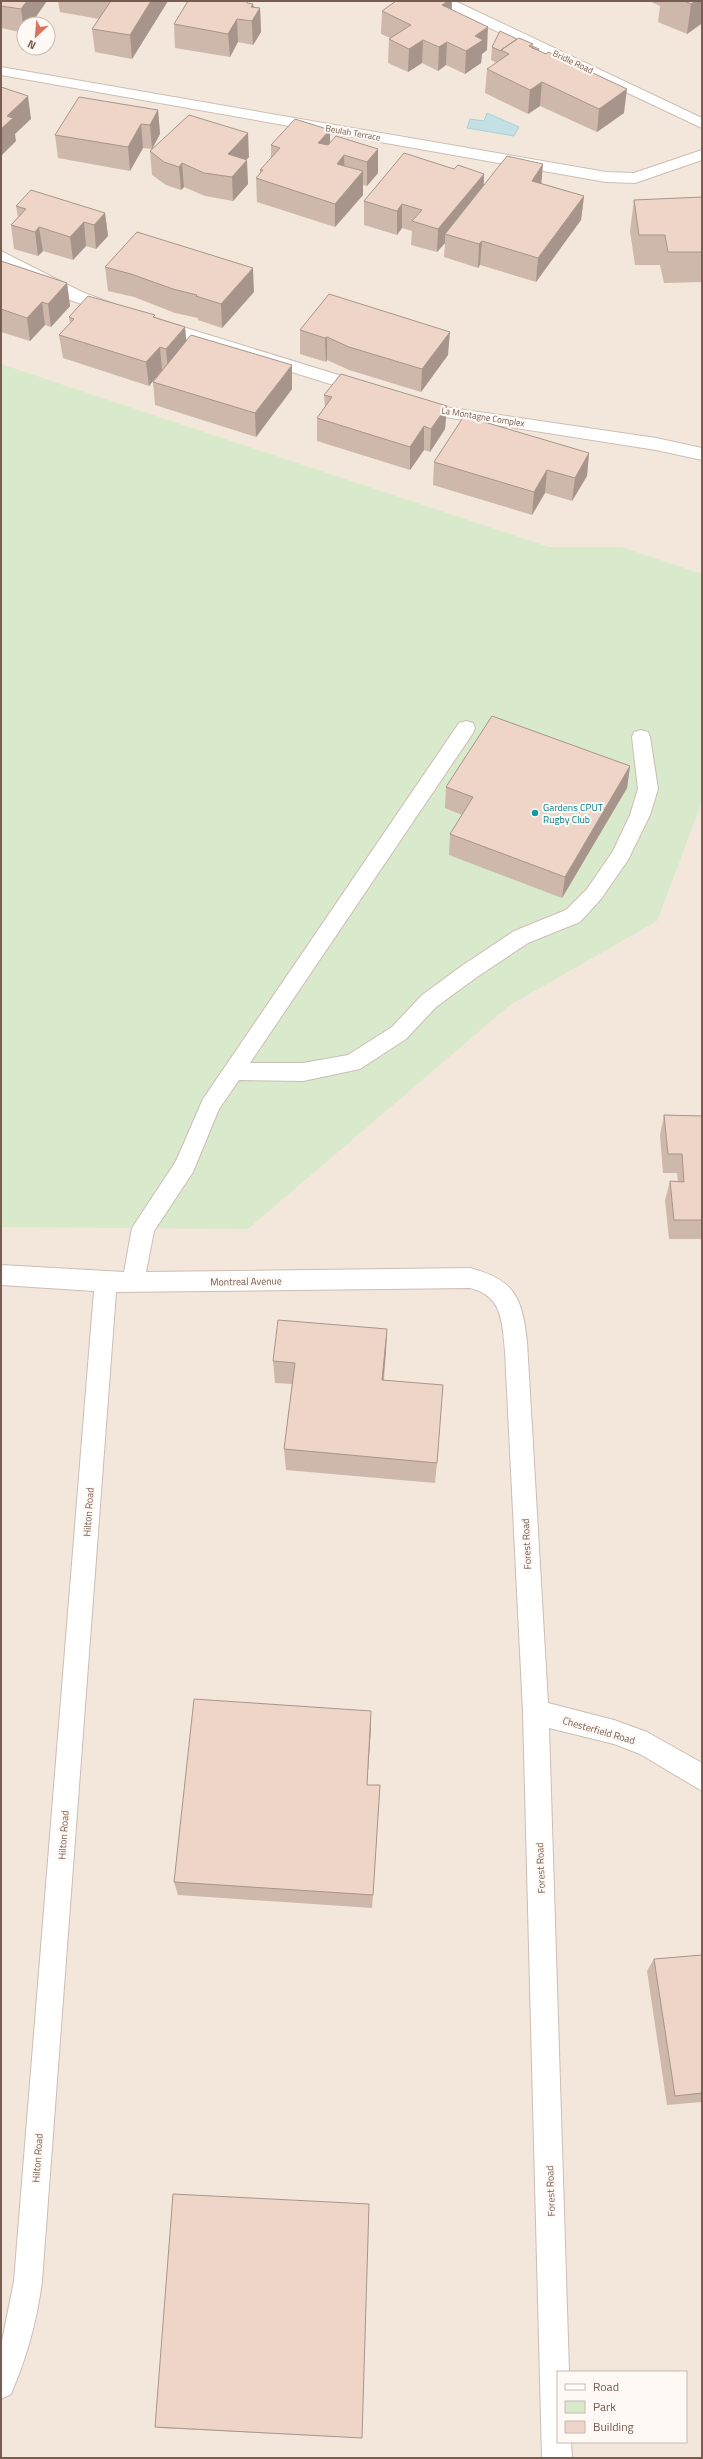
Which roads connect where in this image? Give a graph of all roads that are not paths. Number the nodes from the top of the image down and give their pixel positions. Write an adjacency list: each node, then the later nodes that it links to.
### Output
1 (444, 1): 3 (street, Bridle Road)
2 (1, 71): 4 (street, Beulah Terrace)
3 (702, 124)
4 (702, 155)
5 (1, 256): 6 (street)
6 (378, 393)
7 (400, 400): 8 (street, La Montagne Complex)
8 (702, 454)
9 (466, 728): 11 (street)
10 (641, 737): 11 (street)
11 (234, 1070): 14 (street)
12 (1, 1275): 13 (street, Montreal Avenue)
13 (106, 1282): 14 (street, Montreal Avenue); 18 (street, Hilton Road)
14 (133, 1282): 15 (street, Montreal Avenue)
15 (491, 1285): 16 (street, Forest Road)
16 (536, 1712): 17 (street, Chesterfield Road); 19 (street, Forest Road)
17 (702, 1778)
18 (1, 2384)
19 (557, 2458)

